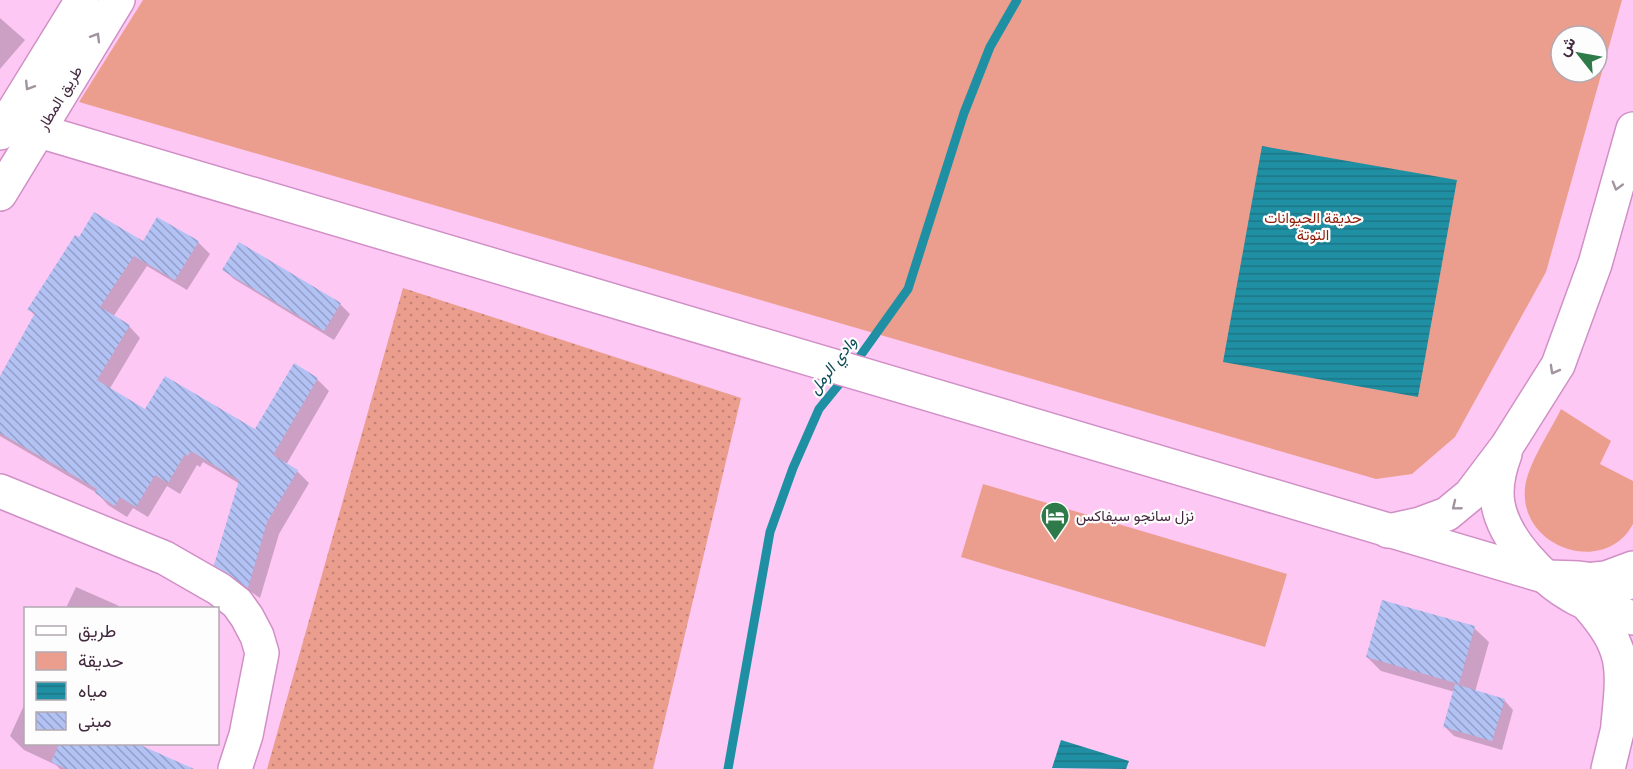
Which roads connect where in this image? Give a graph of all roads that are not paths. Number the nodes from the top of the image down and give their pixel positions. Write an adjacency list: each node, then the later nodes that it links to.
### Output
1 (82, 0): 3 (street, one-way to 3)
2 (118, 0): 5 (street, طريق المطار, one-way to 2)
3 (3, 127): 5 (street)
4 (1633, 129): 7 (street, one-way to 7)
5 (40, 131): 6 (street, طريق المطار); 9 (street)
6 (0, 194)
7 (1507, 446): 9 (street, one-way to 9); 11 (street)
8 (0, 491): 17 (street)
9 (1388, 531): 11 (street)
10 (1633, 568): 13 (street)
11 (1547, 578): 13 (street)
12 (1633, 585): 13 (street)
13 (1590, 591): 14 (street); 16 (street)
14 (1633, 618)
15 (1633, 672): 16 (street)
16 (1618, 724): 18 (street)
17 (235, 769)
18 (1608, 769)

